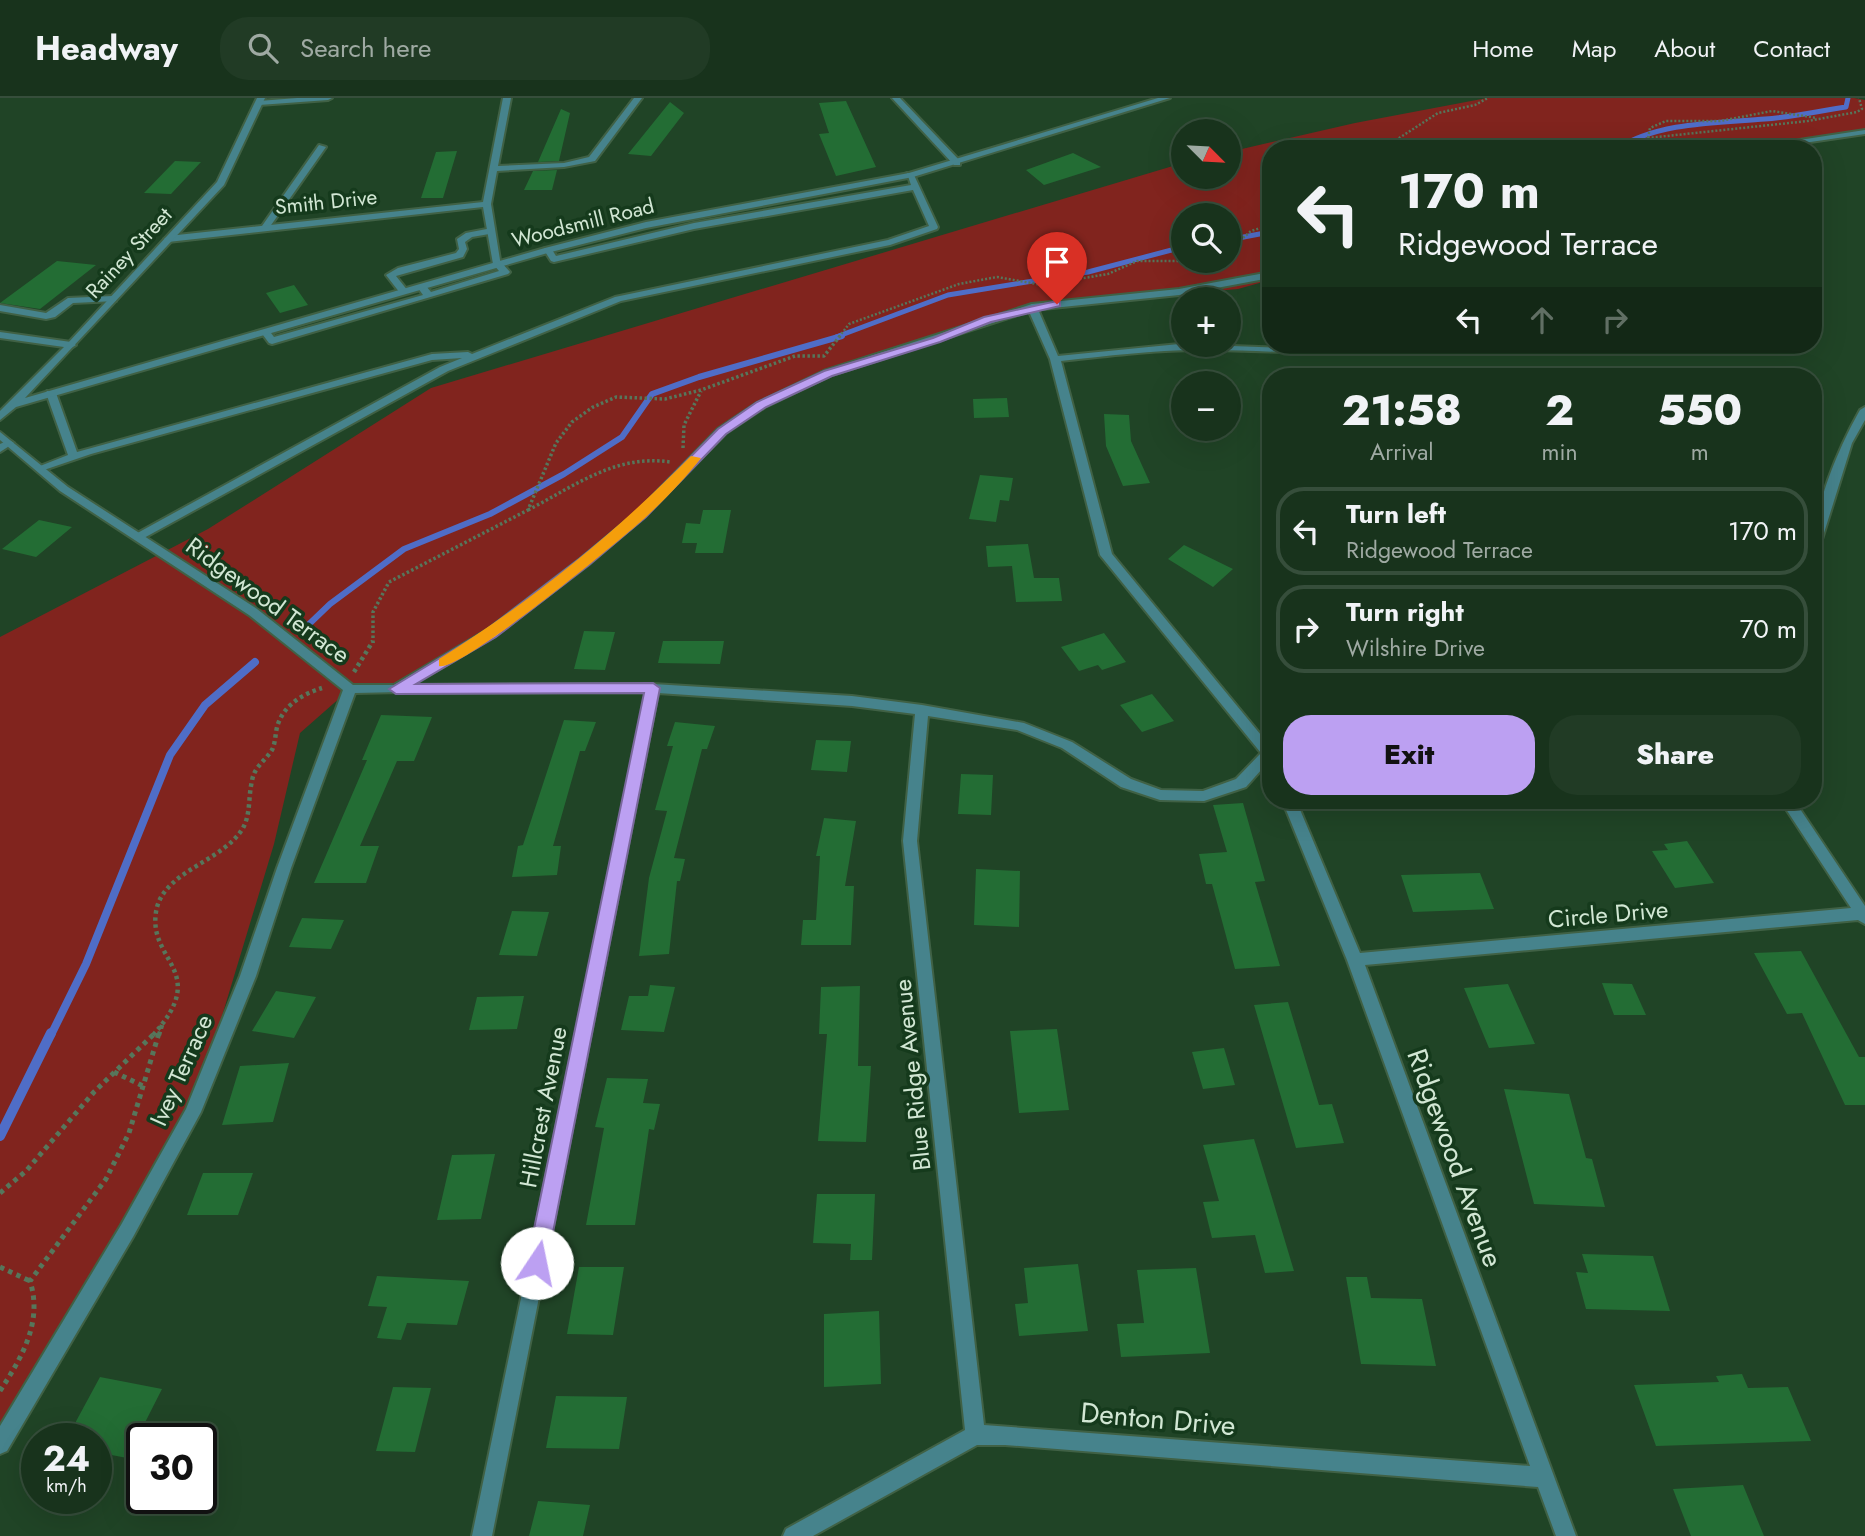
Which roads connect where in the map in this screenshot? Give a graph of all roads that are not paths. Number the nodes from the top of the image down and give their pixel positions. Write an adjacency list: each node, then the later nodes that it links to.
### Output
1 (328, 98): 6 (street)
2 (508, 98): 11 (street)
3 (638, 98): 11 (street)
4 (896, 98): 10 (street)
5 (1166, 98): 10 (street, Woodsmill Road)
6 (260, 101): 18 (street, Rainey Street)
7 (1865, 132): 8 (street)
8 (1808, 140)
9 (322, 147): 16 (street)
10 (957, 163): 12 (street, Woodsmill Road)
11 (494, 169): 14 (street)
12 (910, 175): 13 (street); 15 (street, Woodsmill Road)
13 (915, 187): 15 (street); 31 (street)
14 (487, 204): 16 (street, Smith Drive); 17 (street)
15 (692, 221): 19 (street, Woodsmill Road)
16 (266, 226): 18 (street, Smith Drive)
17 (492, 231): 19 (street); 22 (street)
18 (168, 239): 24 (street, Rainey Street)
19 (498, 264): 21 (street, Woodsmill Road); 23 (street)
20 (1262, 276): 26 (street)
21 (421, 286): 22 (street, Woodsmill Road); 23 (street)
22 (403, 291): 27 (street, Woodsmill Road)
23 (429, 296): 27 (street)
24 (113, 299): 25 (street); 29 (street, Rainey Street)
25 (0, 307)
26 (1032, 307): 32 (street); 44 (street)
27 (265, 331): 33 (street, Woodsmill Road)
28 (0, 335): 29 (street)
29 (71, 345): 34 (street, Rainey Street)
30 (1262, 349): 32 (street)
31 (484, 353): 38 (street); 41 (street)
32 (1055, 359): 46 (street)
33 (51, 393): 34 (street, Woodsmill Road); 38 (street)
34 (14, 404): 36 (street, Rainey Street)
35 (1865, 410): 40 (street)
36 (0, 417)
37 (3, 442): 39 (street, Ridgewood Terrace)
38 (74, 457): 39 (street)
39 (40, 468): 41 (street, Ridgewood Terrace)
40 (1822, 521)
41 (138, 536): 42 (street, Ridgewood Terrace)
42 (346, 686): 44 (street, Ridgewood Terrace); 53 (street, Ivey Terrace)
43 (653, 688): 44 (street, Ridgewood Terrace); 45 (street, Ridgewood Terrace); 55 (street, Hillcrest Avenue)
44 (396, 689)
45 (922, 710): 47 (street, Ridgewood Terrace); 52 (street, Blue Ridge Avenue)
46 (1262, 743)
47 (1262, 761)
48 (1293, 809): 51 (street, Ridgewood Avenue)
49 (1793, 809): 50 (street)
50 (1864, 915): 51 (street, Circle Drive)
51 (1355, 960): 54 (street, Ridgewood Avenue)
52 (975, 1435): 54 (street, Denton Drive); 56 (street, Denton Drive)
53 (0, 1444)
54 (1543, 1477): 57 (street, Ridgewood Avenue)
55 (482, 1536)
56 (793, 1536)
57 (1566, 1536)

